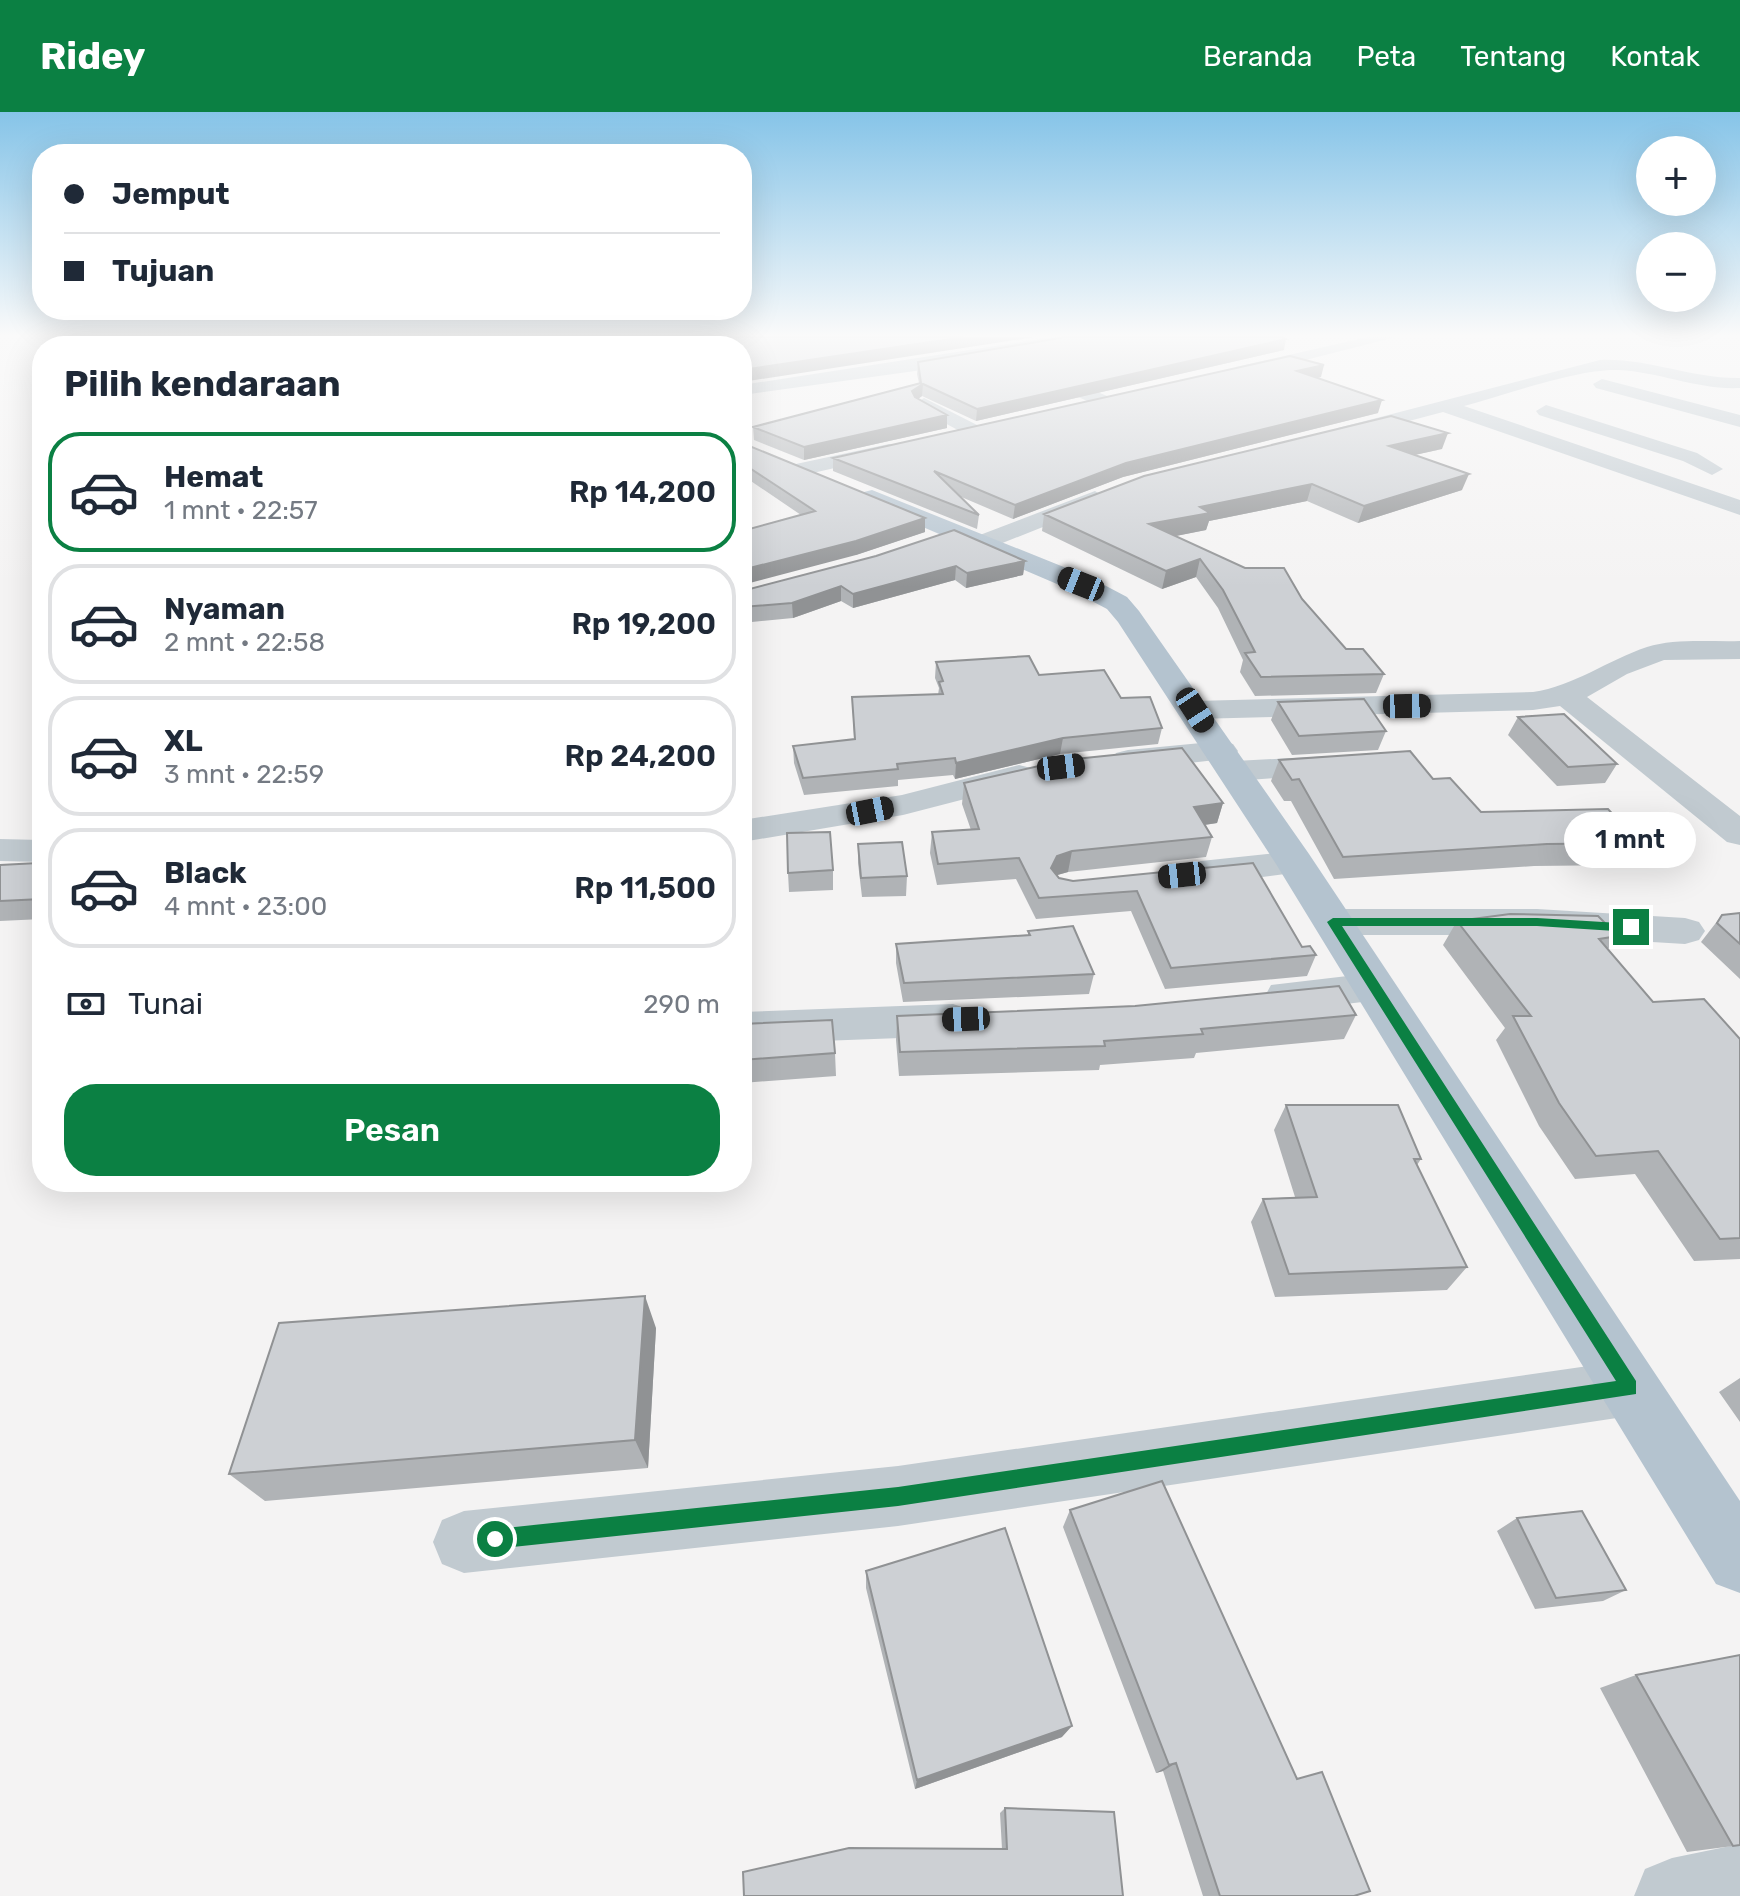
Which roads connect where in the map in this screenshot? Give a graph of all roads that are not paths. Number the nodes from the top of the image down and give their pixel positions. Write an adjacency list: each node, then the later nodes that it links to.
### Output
1 (961, 420): 6 (street)
2 (1394, 420): 5 (street)
3 (1485, 420): 12 (street)
4 (1574, 420): 10 (street)
5 (1327, 437)
6 (943, 438)
7 (912, 445): 9 (street)
8 (767, 454): 9 (main road)
9 (804, 469): 13 (main road)
10 (1712, 469)
11 (1110, 492): 13 (street)
12 (1740, 508)
13 (951, 540): 16 (main road)
14 (1740, 650): 15 (street)
15 (1566, 696): 16 (street); 22 (street)
16 (1195, 710): 17 (main road)
17 (1229, 761): 18 (street); 19 (street); 25 (main road)
18 (1097, 763)
19 (1359, 764)
20 (1048, 769): 21 (street)
21 (752, 829)
22 (1740, 834)
23 (0, 850): 24 (street)
24 (32, 851)
25 (1295, 863): 26 (street); 27 (main road)
26 (1159, 877)
27 (1333, 922): 28 (street); 29 (main road)
28 (1685, 931)
29 (1373, 988): 30 (street); 33 (main road)
30 (1248, 1000)
31 (990, 1019): 32 (street)
32 (752, 1028)
33 (1630, 1388): 34 (street); 35 (main road)
34 (464, 1542)
35 (1736, 1547)
36 (1740, 1882): 37 (street)
37 (1672, 1896)

